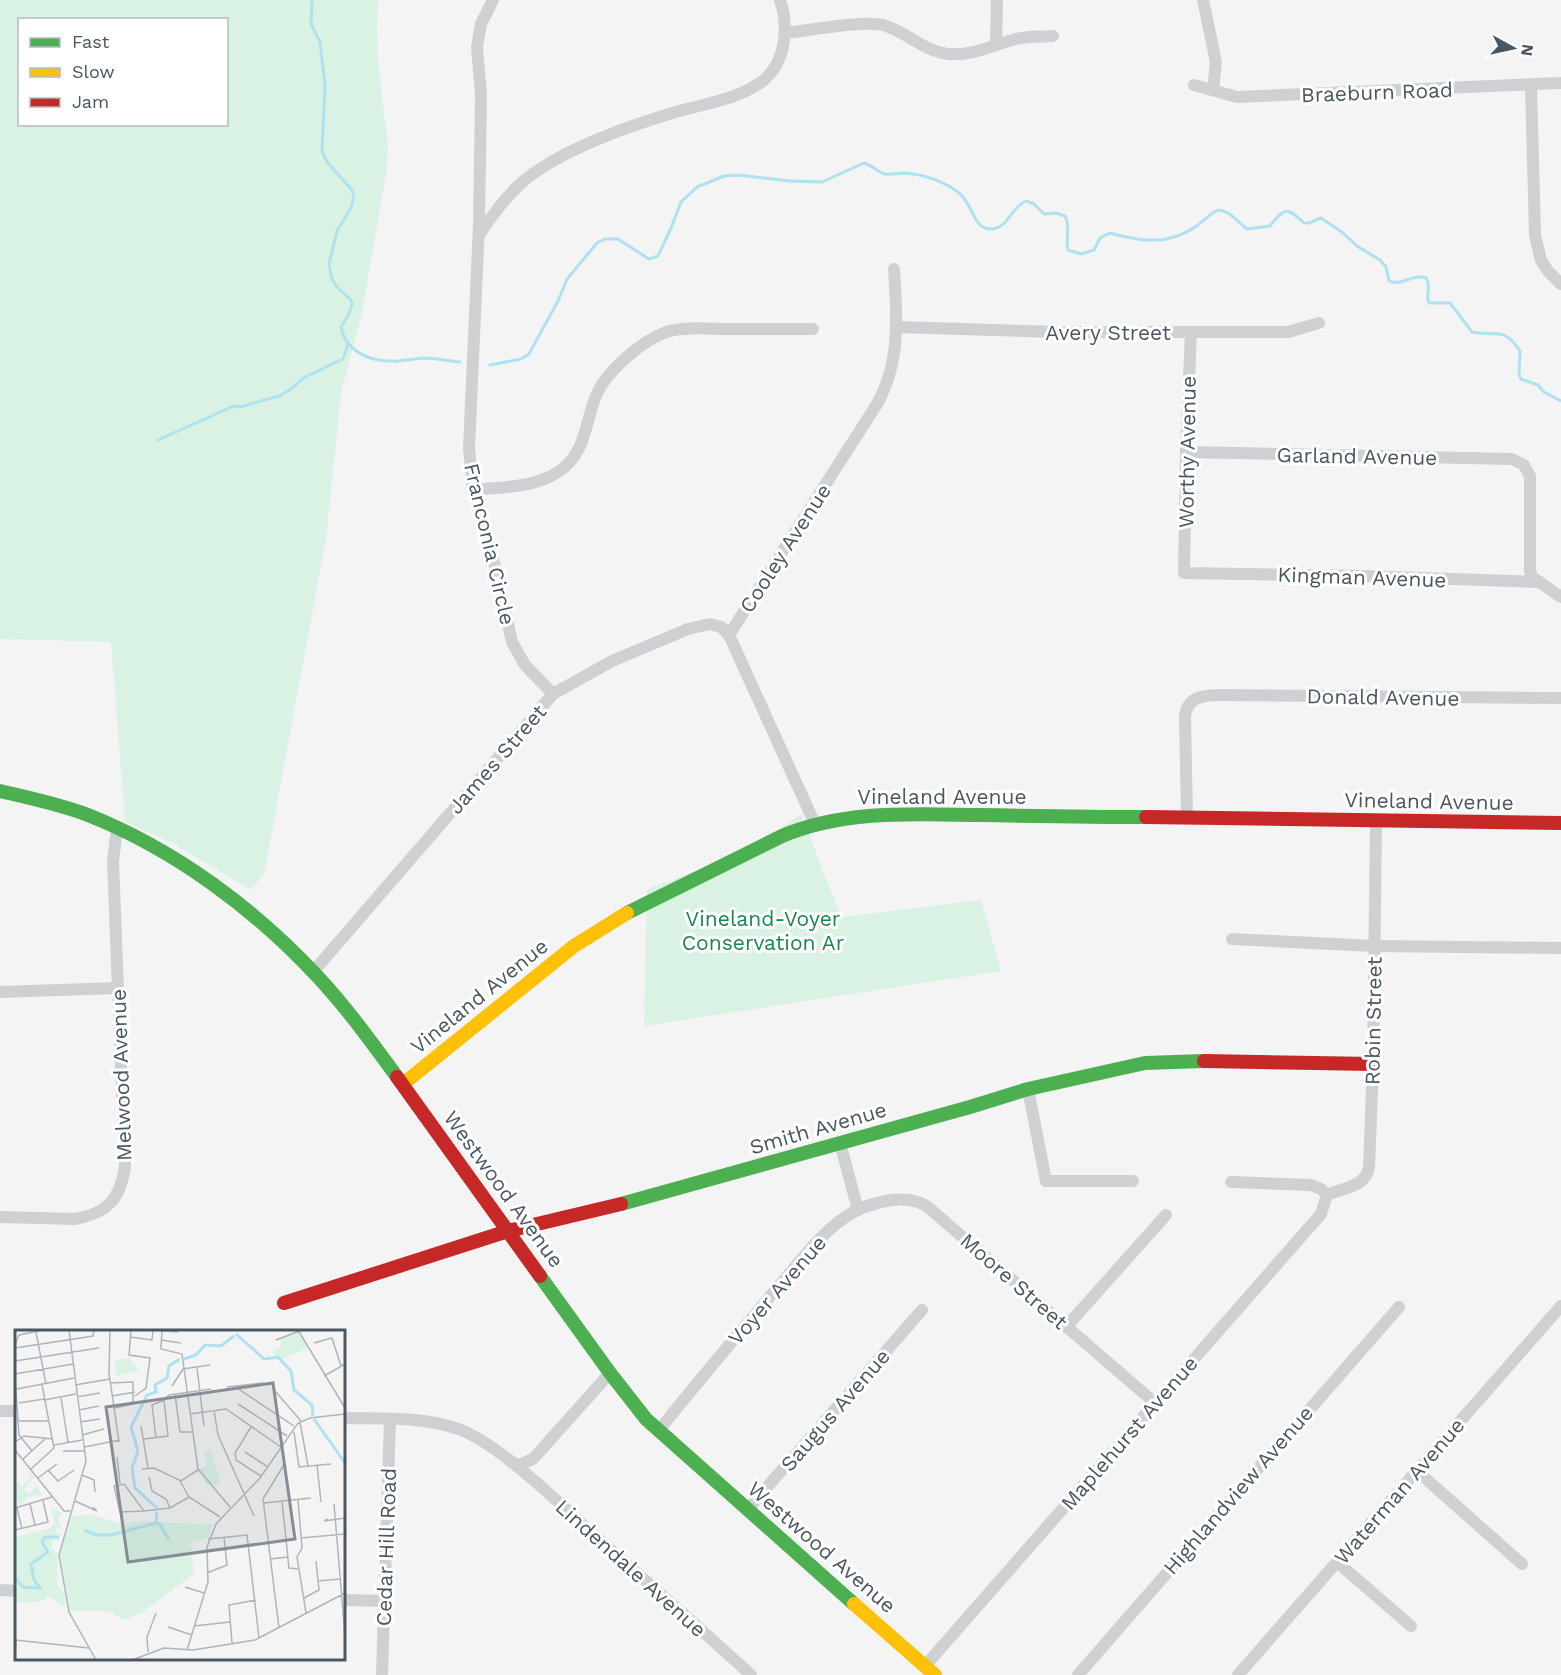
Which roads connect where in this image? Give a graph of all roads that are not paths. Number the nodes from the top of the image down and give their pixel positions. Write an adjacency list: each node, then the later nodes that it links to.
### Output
1 (493, 0): 12 (street, Franconia Circle)
2 (780, 0): 5 (street)
3 (997, 0): 7 (street)
4 (1203, 0): 11 (street)
5 (785, 33): 7 (street); 12 (street)
6 (1053, 36): 7 (street)
7 (996, 45)
8 (1561, 83): 10 (street, Braeburn Road)
9 (1194, 85): 11 (street, Braeburn Road)
10 (1531, 85): 11 (street, Braeburn Road); 14 (street)
11 (1213, 90)
12 (479, 236): 20 (street, Franconia Circle)
13 (894, 268): 16 (street, Cooley Avenue)
14 (1561, 284)
15 (1319, 323): 18 (street, Avery Street)
16 (897, 327): 18 (street, Avery Street); 24 (street, Cooley Avenue)
17 (813, 329): 20 (street)
18 (1191, 332): 19 (street, Worthy Avenue)
19 (1186, 452): 21 (street, Worthy Avenue); 22 (street, Garland Avenue)
20 (473, 490): 25 (street, Franconia Circle)
21 (1184, 573): 22 (street, Kingman Avenue)
22 (1540, 582): 23 (street)
23 (1561, 597)
24 (729, 635): 25 (street, James Street); 30 (street, Cooley Avenue)
25 (553, 694): 36 (street, James Street)
26 (1561, 698): 28 (street, Donald Avenue)
27 (0, 791): 32 (street, Westwood Avenue)
28 (1187, 817): 29 (street, Vineland Avenue); 30 (street, Vineland Avenue)
29 (1376, 821): 31 (street, Vineland Avenue); 34 (street, Robin Street)
30 (815, 824): 40 (street, Vineland Avenue)
31 (1561, 824)
32 (117, 828): 36 (street, Westwood Avenue); 37 (street, Melwood Avenue)
33 (1232, 939): 34 (street)
34 (1374, 946): 35 (street); 39 (street, Robin Street)
35 (1561, 948)
36 (313, 972): 40 (street, Westwood Avenue)
37 (118, 988): 38 (street); 48 (street, Melwood Avenue)
38 (0, 992)
39 (1373, 1064): 41 (street, Smith Avenue); 45 (street, Robin Street)
40 (403, 1084): 49 (street, Westwood Avenue)
41 (1028, 1089): 42 (street, Smith Avenue); 43 (street)
42 (840, 1143): 46 (street); 49 (street, Smith Avenue)
43 (1133, 1181)
44 (1231, 1182): 45 (street)
45 (1327, 1195): 56 (street, Maplehurst Avenue)
46 (858, 1210): 54 (street, Moore Street); 61 (street, Voyer Avenue)
47 (1166, 1215): 54 (street)
48 (0, 1217)
49 (508, 1231): 50 (street, Smith Avenue); 55 (street, Westwood Avenue)
50 (284, 1303)
51 (1400, 1306): 75 (street, Highlandview Avenue)
52 (1561, 1306): 63 (street, Waterman Avenue)
53 (922, 1310): 64 (street, Saugus Avenue)
54 (1066, 1327): 56 (street, Moore Street)
55 (610, 1373): 61 (street, Westwood Avenue); 62 (street)
56 (1155, 1403): 72 (street, Maplehurst Avenue)
57 (0, 1410): 58 (street)
58 (15, 1411)
59 (345, 1418): 60 (street, Lindendale Avenue)
60 (390, 1419): 62 (street, Lindendale Avenue); 70 (street, Cedar Hill Road)
61 (659, 1430): 64 (street, Westwood Avenue)
62 (510, 1462): 74 (street, Lindendale Avenue)
63 (1417, 1471): 65 (street, Waterman Avenue); 66 (street)
64 (747, 1510): 72 (street, Westwood Avenue)
65 (1337, 1562): 71 (street); 76 (street, Waterman Avenue)
66 (1522, 1564)
67 (0, 1590): 68 (street)
68 (15, 1591)
69 (345, 1600): 70 (street)
70 (385, 1601): 73 (street, Cedar Hill Road)
71 (1412, 1626)
72 (930, 1671)
73 (382, 1675)
74 (751, 1675)
75 (1078, 1675)
76 (1238, 1675)

